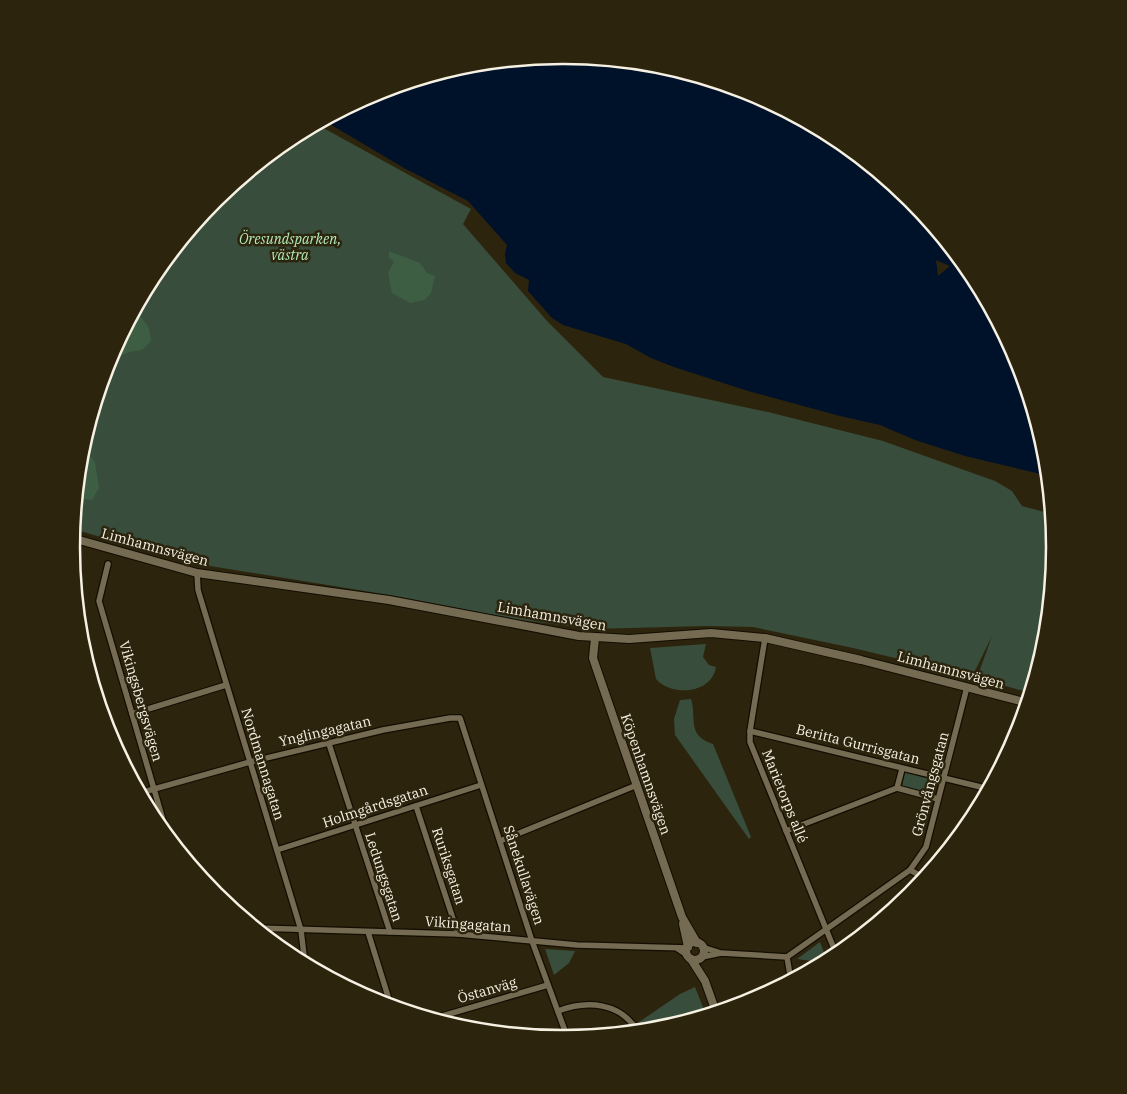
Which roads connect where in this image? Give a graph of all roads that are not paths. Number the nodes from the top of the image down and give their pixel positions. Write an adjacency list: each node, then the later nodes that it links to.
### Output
1 (80, 540): 4 (main road, Limhamnsvägen)
2 (108, 564): 3 (street, Vikingsbergsvägen)
3 (106, 573): 5 (street); 11 (street, Vikingsbergsvägen)
4 (197, 573): 6 (main road, Limhamnsvägen); 8 (street, Nordmannagatan)
5 (113, 574)
6 (595, 638): 7 (main road, Limhamnsvägen); 19 (main road, Köpenhamnsvägen)
7 (765, 638): 9 (main road, Limhamnsvägen); 13 (street, Marietorps allé)
8 (226, 685): 11 (street); 15 (street, Nordmannagatan)
9 (967, 687): 10 (main road, Limhamnsvägen); 17 (street, Grönvångsgatan)
10 (1021, 701)
11 (132, 714): 22 (street, Vikingsbergsvägen)
12 (460, 718): 14 (street, Ynglingagatan); 18 (street, Sånekullavägen)
13 (750, 731): 16 (street, Beritta Gurrisgatan); 28 (street, Marietorps allé)
14 (329, 744): 15 (street, Ynglingagatan); 27 (street, Ledungsgatan)
15 (250, 762): 22 (street, Ynglingagatan); 30 (street, Nordmannagatan)
16 (902, 768): 17 (street, Beritta Gurrisgatan); 21 (street)
17 (945, 777): 20 (street, Beritta Gurrisgatan); 24 (street, Grönvångsgatan)
18 (481, 785): 25 (street, Holmgårdsgatan); 29 (street, Sånekullavägen)
19 (636, 785): 29 (street); 33 (main road, Köpenhamnsvägen)
20 (983, 787)
21 (897, 788): 24 (street); 28 (street)
22 (154, 790): 23 (street, Ynglingagatan); 26 (street, Vikingsbergsvägen)
23 (147, 792)
24 (938, 799): 31 (street, Grönvångsgatan)
25 (416, 806): 27 (street, Holmgårdsgatan); 39 (street, Ruriksgatan)
26 (161, 813)
27 (354, 826): 30 (street, Holmgårdsgatan); 38 (street, Ledungsgatan)
28 (786, 831): 35 (street, Marietorps allé)
29 (500, 841): 40 (street, Sånekullavägen)
30 (277, 850): 36 (street, Nordmannagatan)
31 (910, 870): 32 (street); 35 (street, Grönvångsgatan)
32 (919, 875)
33 (682, 917): 41 (main road, Köpenhamnsvägen); 43 (main road, Köpenhamnsvägen)
34 (267, 928): 36 (street, Vikingagatan)
35 (825, 929): 42 (street, Marietorps allé); 47 (street)
36 (301, 930): 37 (street, Vikingagatan); 45 (street, Nordmannagatan)
37 (368, 932): 38 (street, Vikingagatan); 51 (street)
38 (390, 932): 39 (street, Vikingagatan)
39 (458, 934): 40 (street, Vikingagatan)
40 (532, 941): 43 (street, Vikingagatan); 50 (street, Sånekullavägen)
41 (700, 945): 43 (main road); 44 (street); 46 (main road, Köpenhamnsvägen)
42 (833, 948)
43 (688, 952): 46 (main road); 49 (main road, Köpenhamnsvägen)
44 (720, 953): 46 (street); 47 (street)
45 (304, 955)
46 (702, 957): 49 (main road, Köpenhamnsvägen)
47 (787, 957): 48 (street)
48 (790, 974)
49 (705, 981): 52 (main road, Köpenhamnsvägen)
50 (548, 985): 53 (street, Sånekullavägen); 54 (street, Östanväg)
51 (388, 997)
52 (714, 1006)
53 (558, 1011): 55 (street); 56 (street, Sånekullavägen)
54 (444, 1015)
55 (633, 1025)
56 (565, 1030)

